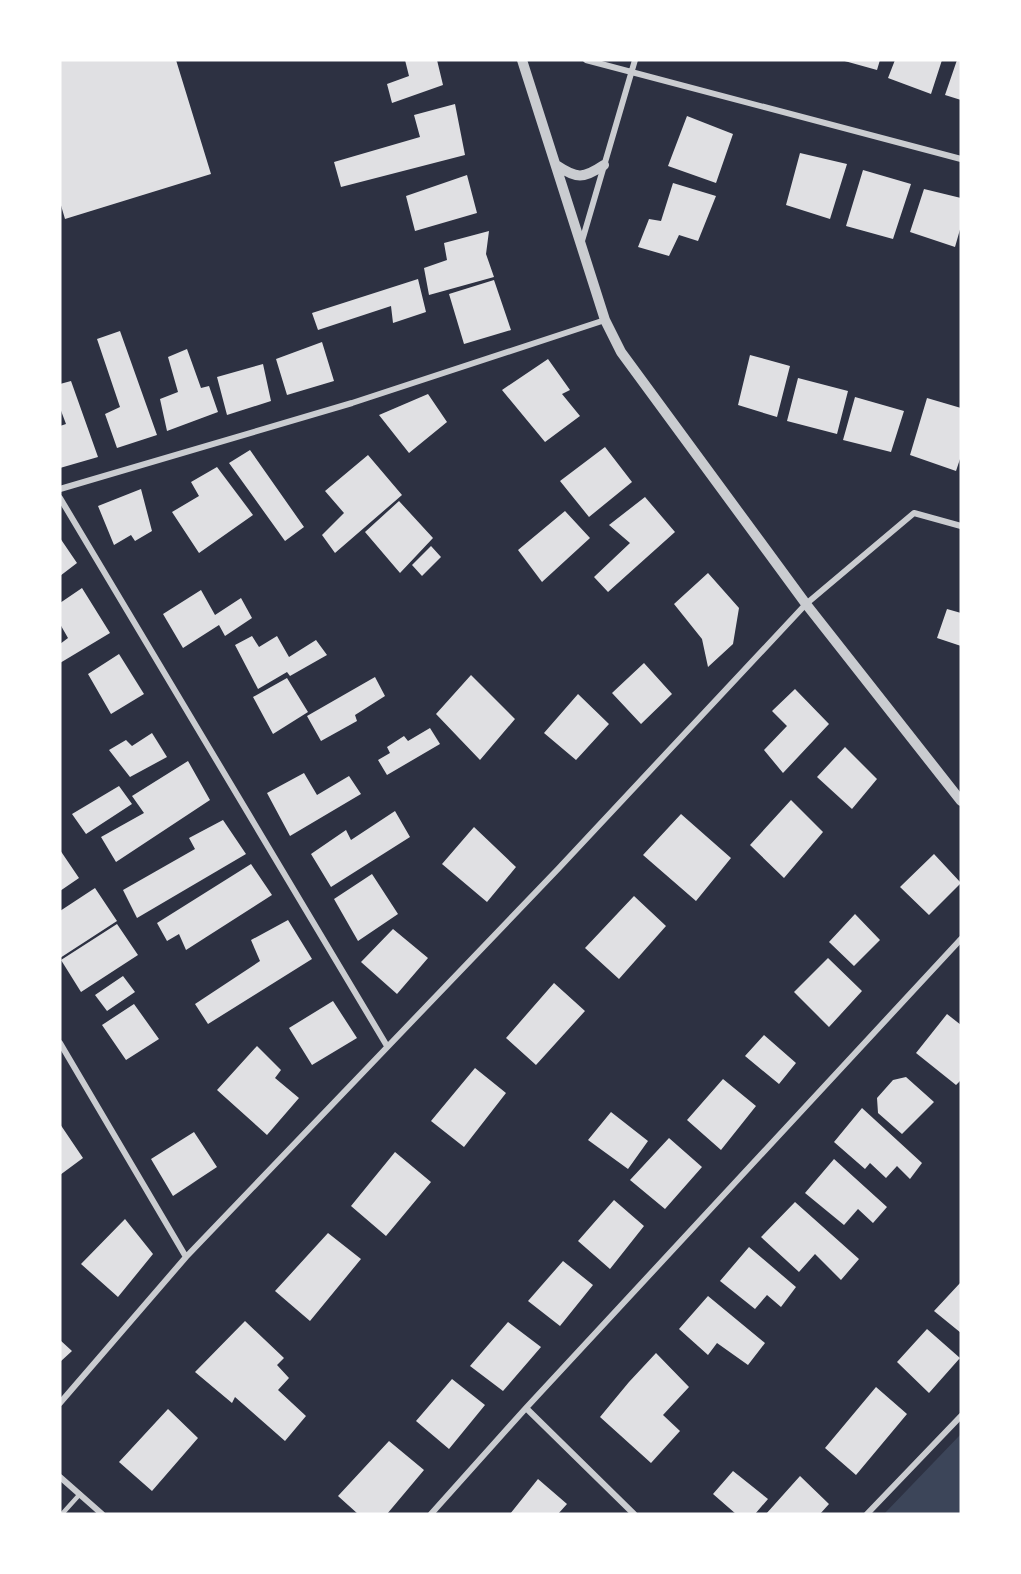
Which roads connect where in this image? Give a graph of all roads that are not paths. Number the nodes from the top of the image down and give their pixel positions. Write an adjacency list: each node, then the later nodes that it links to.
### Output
1 (522, 60): 6 (street)
2 (586, 60): 4 (street)
3 (635, 60): 4 (street)
4 (632, 71): 5 (street); 7 (street)
5 (961, 159)
6 (556, 165): 7 (street); 8 (street)
7 (604, 165): 8 (street)
8 (581, 243): 9 (street)
9 (605, 320): 10 (street); 13 (street)
10 (60, 489)
11 (60, 498): 17 (street)
12 (961, 526): 13 (street)
13 (806, 604): 14 (street); 17 (street)
14 (961, 801)
15 (961, 939): 20 (street)
16 (60, 1043): 18 (street)
17 (387, 1046): 18 (street)
18 (186, 1257): 19 (street)
19 (60, 1403)
20 (526, 1408): 26 (street); 27 (street)
21 (961, 1416): 28 (street)
22 (60, 1477): 23 (street)
23 (80, 1494): 24 (lane); 25 (street)
24 (62, 1514)
25 (102, 1514)
26 (431, 1514)
27 (634, 1514)
28 (867, 1514)

